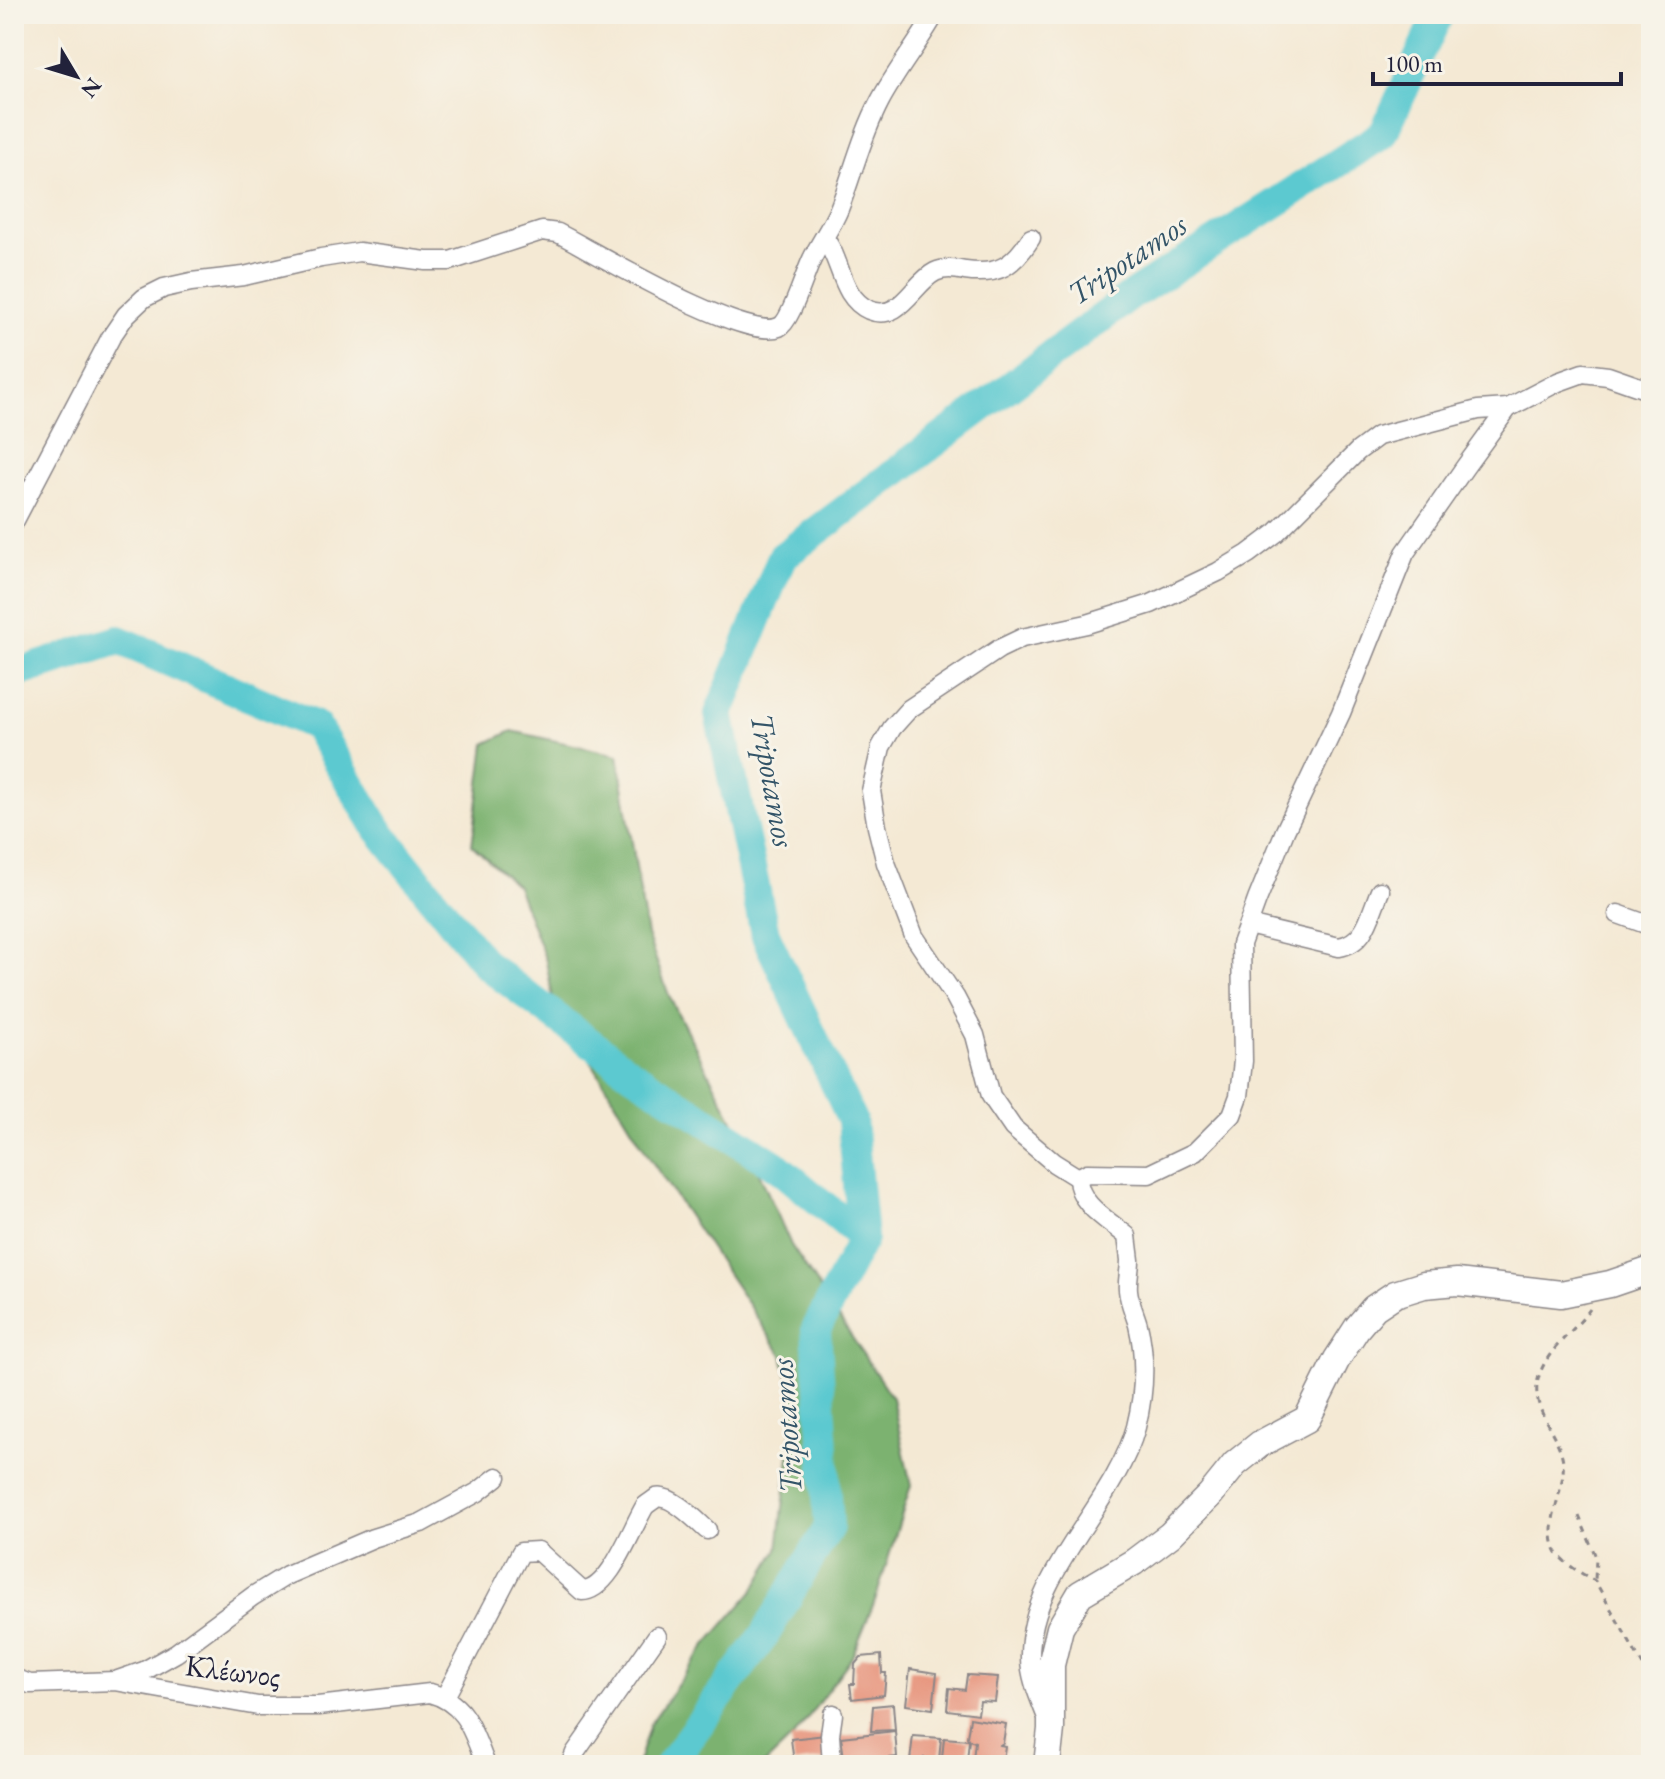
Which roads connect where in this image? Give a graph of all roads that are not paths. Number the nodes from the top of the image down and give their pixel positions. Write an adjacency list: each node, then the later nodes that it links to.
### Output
1 (935, 14): 2 (street)
2 (824, 238): 3 (street); 6 (street)
3 (1031, 238)
4 (1651, 391): 5 (street)
5 (1508, 408): 9 (street); 11 (street)
6 (14, 522)
7 (1380, 891): 9 (street)
8 (1618, 914): 10 (street)
9 (1248, 925): 11 (street)
10 (1651, 926)
11 (1078, 1178): 20 (street)
12 (1651, 1270): 20 (street)
13 (497, 1477): 17 (street)
14 (707, 1530): 18 (street)
15 (657, 1636): 22 (street)
16 (14, 1678): 17 (street, Κλέωνος)
17 (115, 1681): 18 (street, Κλέωνος)
18 (445, 1697): 21 (street)
19 (833, 1714): 23 (street)
20 (1051, 1729): 24 (street)
21 (486, 1765)
22 (570, 1765)
23 (832, 1765)
24 (1047, 1765)

